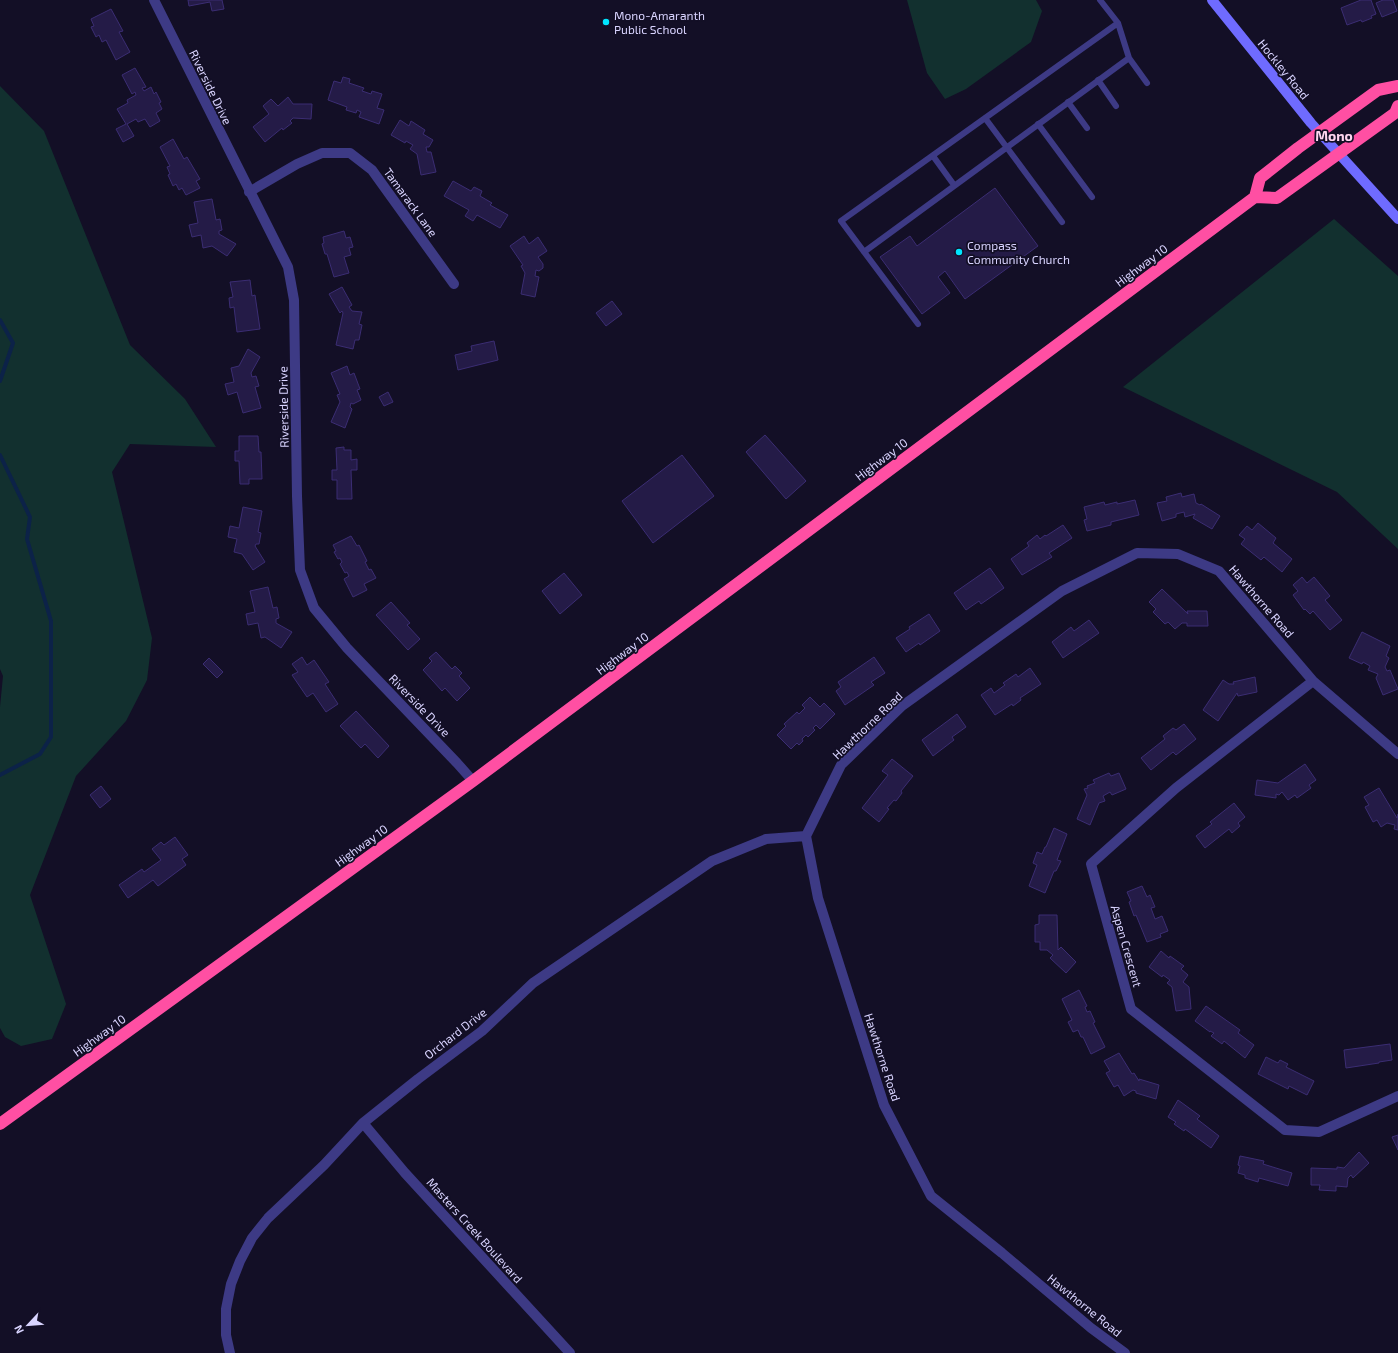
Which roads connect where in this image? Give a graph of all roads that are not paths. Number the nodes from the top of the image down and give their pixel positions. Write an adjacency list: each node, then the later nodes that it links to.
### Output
1 (154, 0): 20 (street, Riverside Drive)
2 (1100, 0): 4 (lane)
3 (1212, 0): 15 (main road, Hockley Road)
4 (1118, 23): 5 (lane); 12 (lane)
5 (1129, 58): 6 (lane); 7 (lane)
6 (1098, 80): 9 (lane); 10 (lane)
7 (1147, 83)
8 (1398, 86): 15 (highway)
9 (1068, 102): 13 (lane); 14 (lane)
10 (1116, 106)
11 (1398, 106): 17 (highway)
12 (985, 118): 16 (lane); 18 (lane)
13 (1038, 124): 16 (lane); 21 (lane)
14 (1087, 128)
15 (1319, 132): 17 (main road, Hockley Road); 22 (highway)
16 (1007, 147): 19 (lane); 24 (lane)
17 (1337, 153): 22 (highway); 23 (main road, Hockley Road)
18 (933, 156): 19 (lane); 25 (lane)
19 (954, 185): 25 (lane)
20 (249, 192): 26 (street, Tamarack Lane); 30 (street, Riverside Drive)
21 (1092, 196)
22 (1255, 197): 30 (highway, Highway 10)
23 (1398, 219)
24 (1062, 222)
25 (864, 252): 27 (lane)
26 (454, 284)
27 (918, 324)
28 (1313, 681): 29 (street, Hawthorne Road); 31 (street, Hawthorne Road); 32 (street, Aspen Crescent)
29 (1398, 754)
30 (473, 781): 34 (highway, Highway 10)
31 (806, 836): 33 (street, Orchard Drive); 37 (street, Hawthorne Road)
32 (1398, 1096)
33 (363, 1123): 35 (street, Orchard Drive); 36 (street, Masters Creek Boulevard)
34 (0, 1124)
35 (230, 1353)
36 (570, 1353)
37 (1125, 1353)

